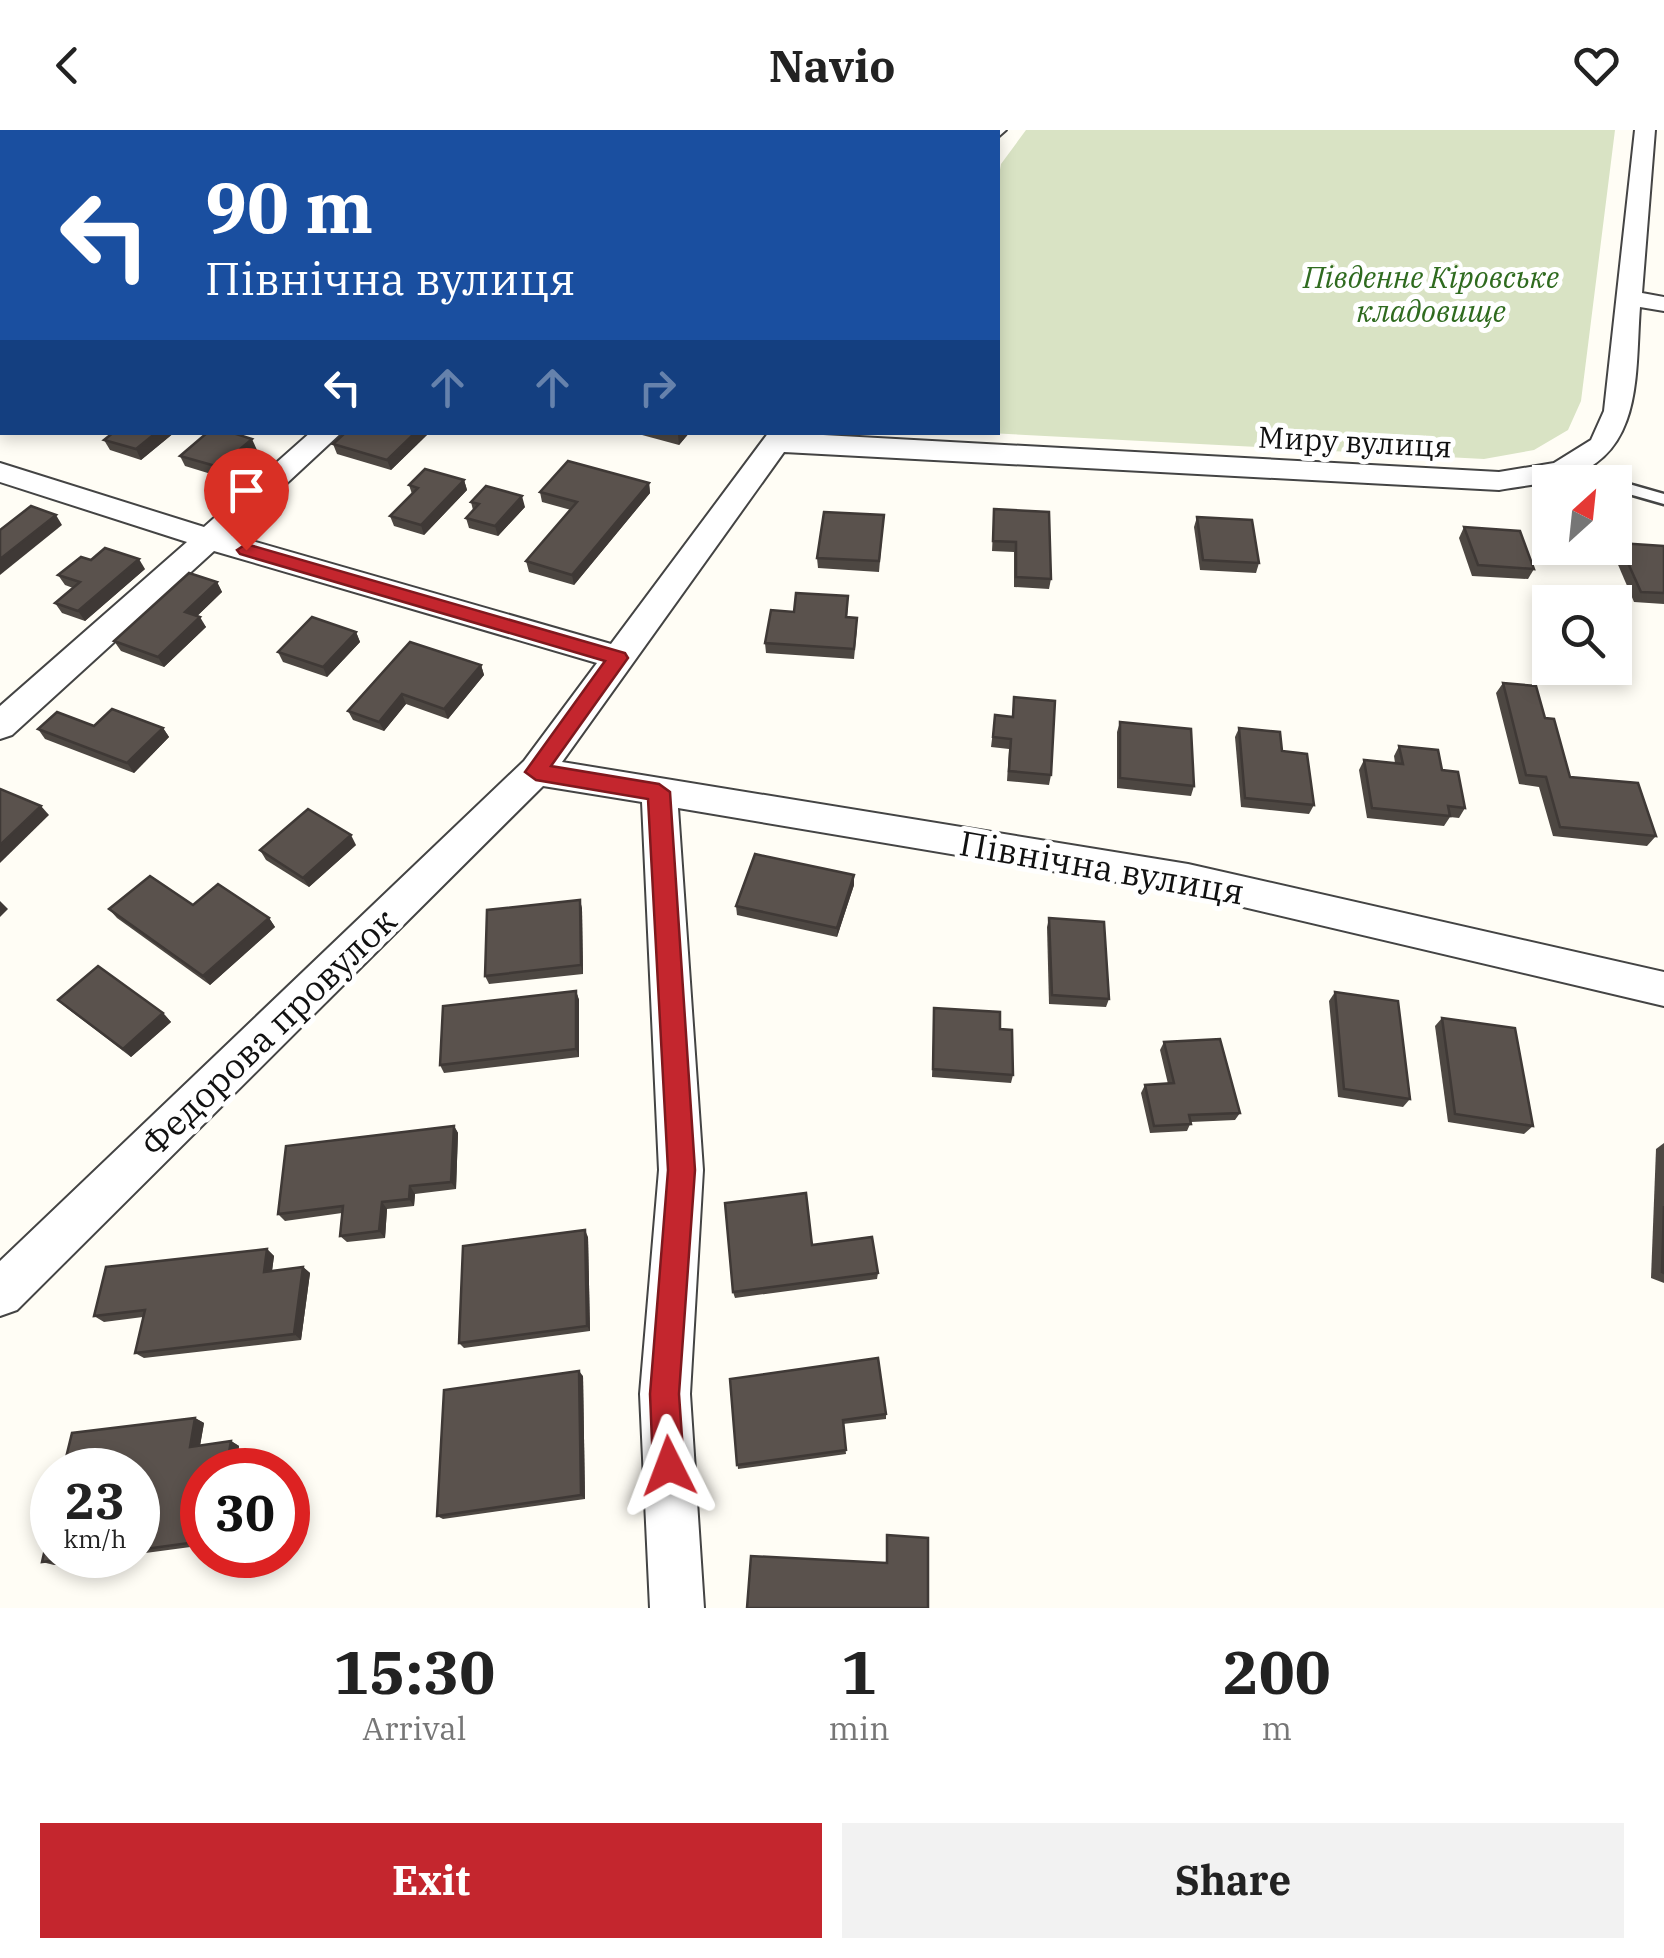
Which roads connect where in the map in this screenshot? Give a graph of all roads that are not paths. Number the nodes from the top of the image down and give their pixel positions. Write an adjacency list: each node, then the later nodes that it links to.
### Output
1 (1644, 130): 2 (street, Миру вулиця)
2 (1629, 298): 3 (street); 6 (street, Миру вулиця)
3 (1664, 304)
4 (325, 435): 11 (street)
5 (780, 438): 8 (street, Миру вулиця); 12 (street, Федорова провулок)
6 (1570, 465)
7 (0, 472): 11 (street)
8 (1532, 476)
9 (1632, 490): 10 (lane)
10 (1664, 499)
11 (209, 539): 12 (street); 13 (street)
12 (618, 658): 14 (street, Федорова провулок)
13 (0, 726)
14 (536, 772): 15 (street, Північна вулиця); 17 (street, Федорова провулок)
15 (659, 792): 16 (street, Північна вулиця); 18 (street)
16 (1664, 989)
17 (0, 1293)
18 (677, 1608)

